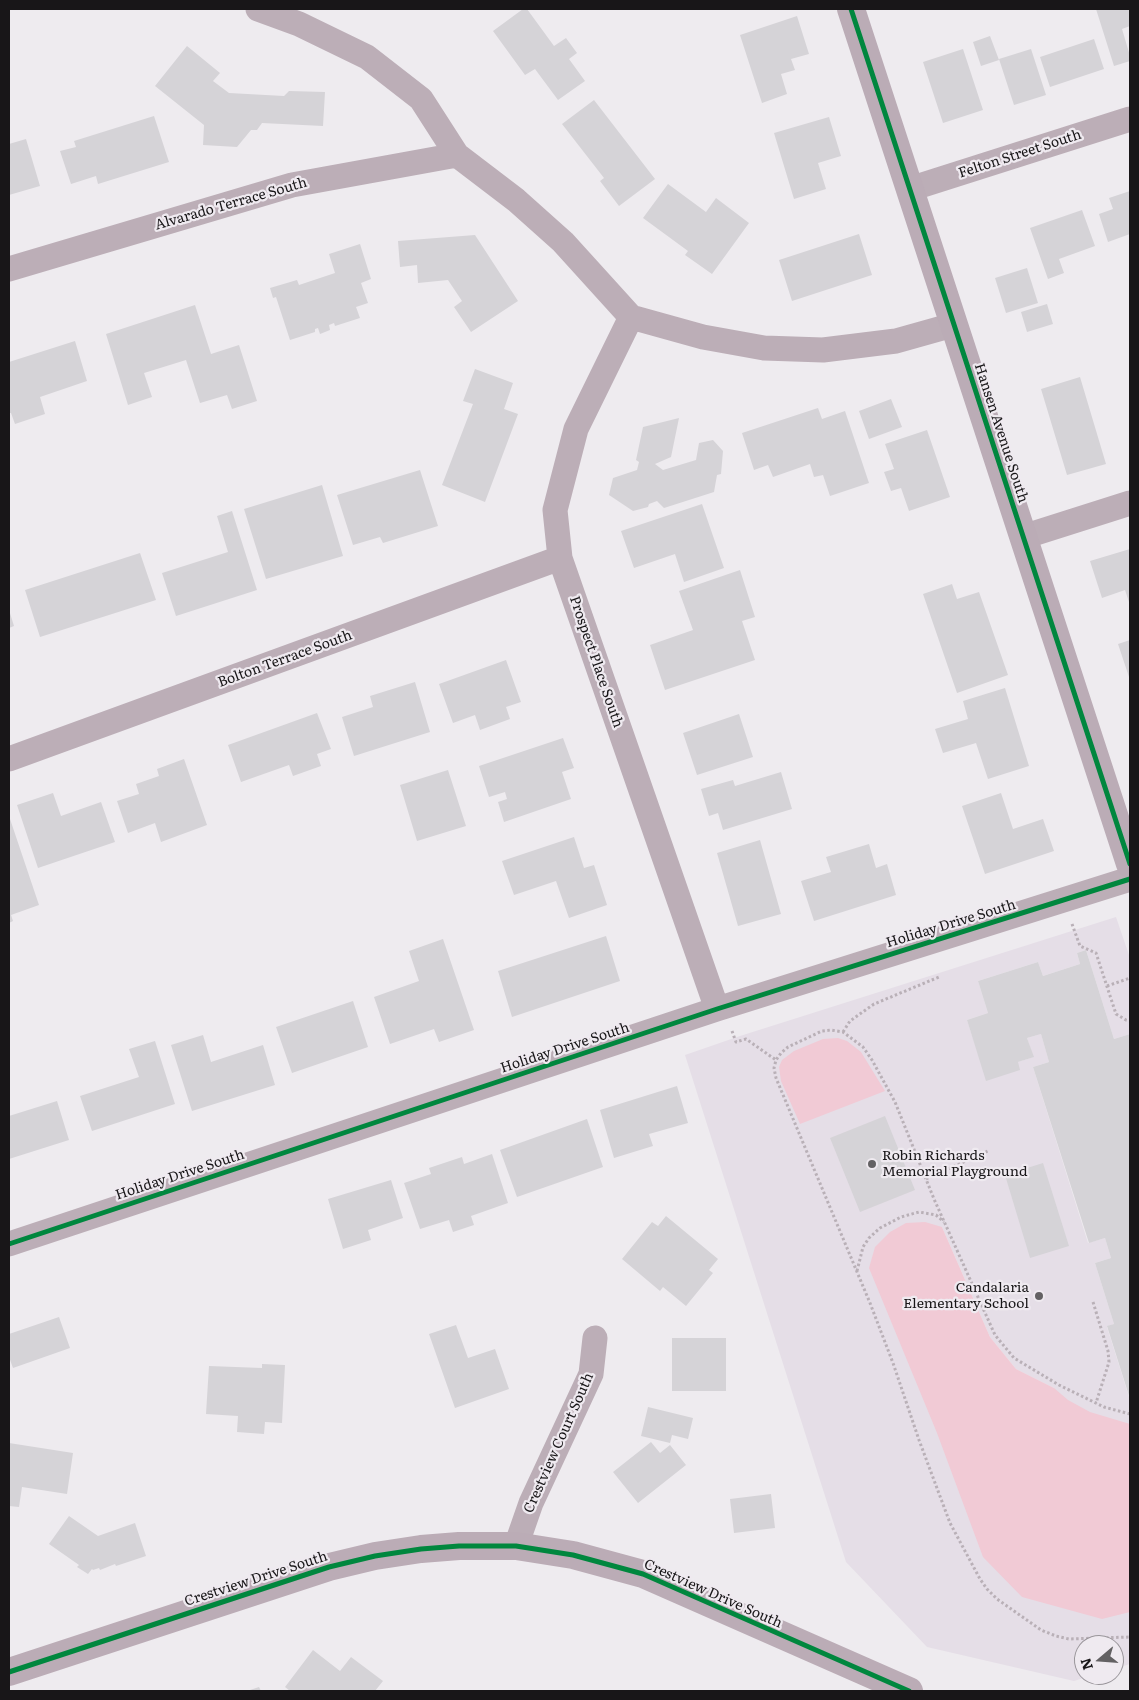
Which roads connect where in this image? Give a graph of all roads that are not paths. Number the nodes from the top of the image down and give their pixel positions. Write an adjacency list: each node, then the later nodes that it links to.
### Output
1 (258, 9): 4 (street)
2 (851, 9): 5 (street, Hansen Avenue South)
3 (1130, 119): 5 (street, Felton Street South)
4 (457, 155): 6 (street, Alvarado Terrace South); 7 (street)
5 (910, 189): 8 (street, Hansen Avenue South)
6 (9, 270)
7 (631, 317): 8 (street); 11 (street, Prospect Place South)
8 (953, 325): 10 (street, Hansen Avenue South)
9 (1130, 503): 10 (street)
10 (1023, 537): 13 (street, Hansen Avenue South)
11 (560, 558): 12 (street, Bolton Terrace South); 15 (street, Prospect Place South)
12 (9, 759)
13 (1130, 864)
14 (1130, 880): 15 (street, Holiday Drive South)
15 (721, 1008): 16 (street, Holiday Drive South)
16 (9, 1244)
17 (595, 1338): 18 (street, Crestview Court South)
18 (516, 1546): 19 (street, Crestview Drive South); 20 (street, Crestview Drive South)
19 (9, 1672)
20 (909, 1691)

